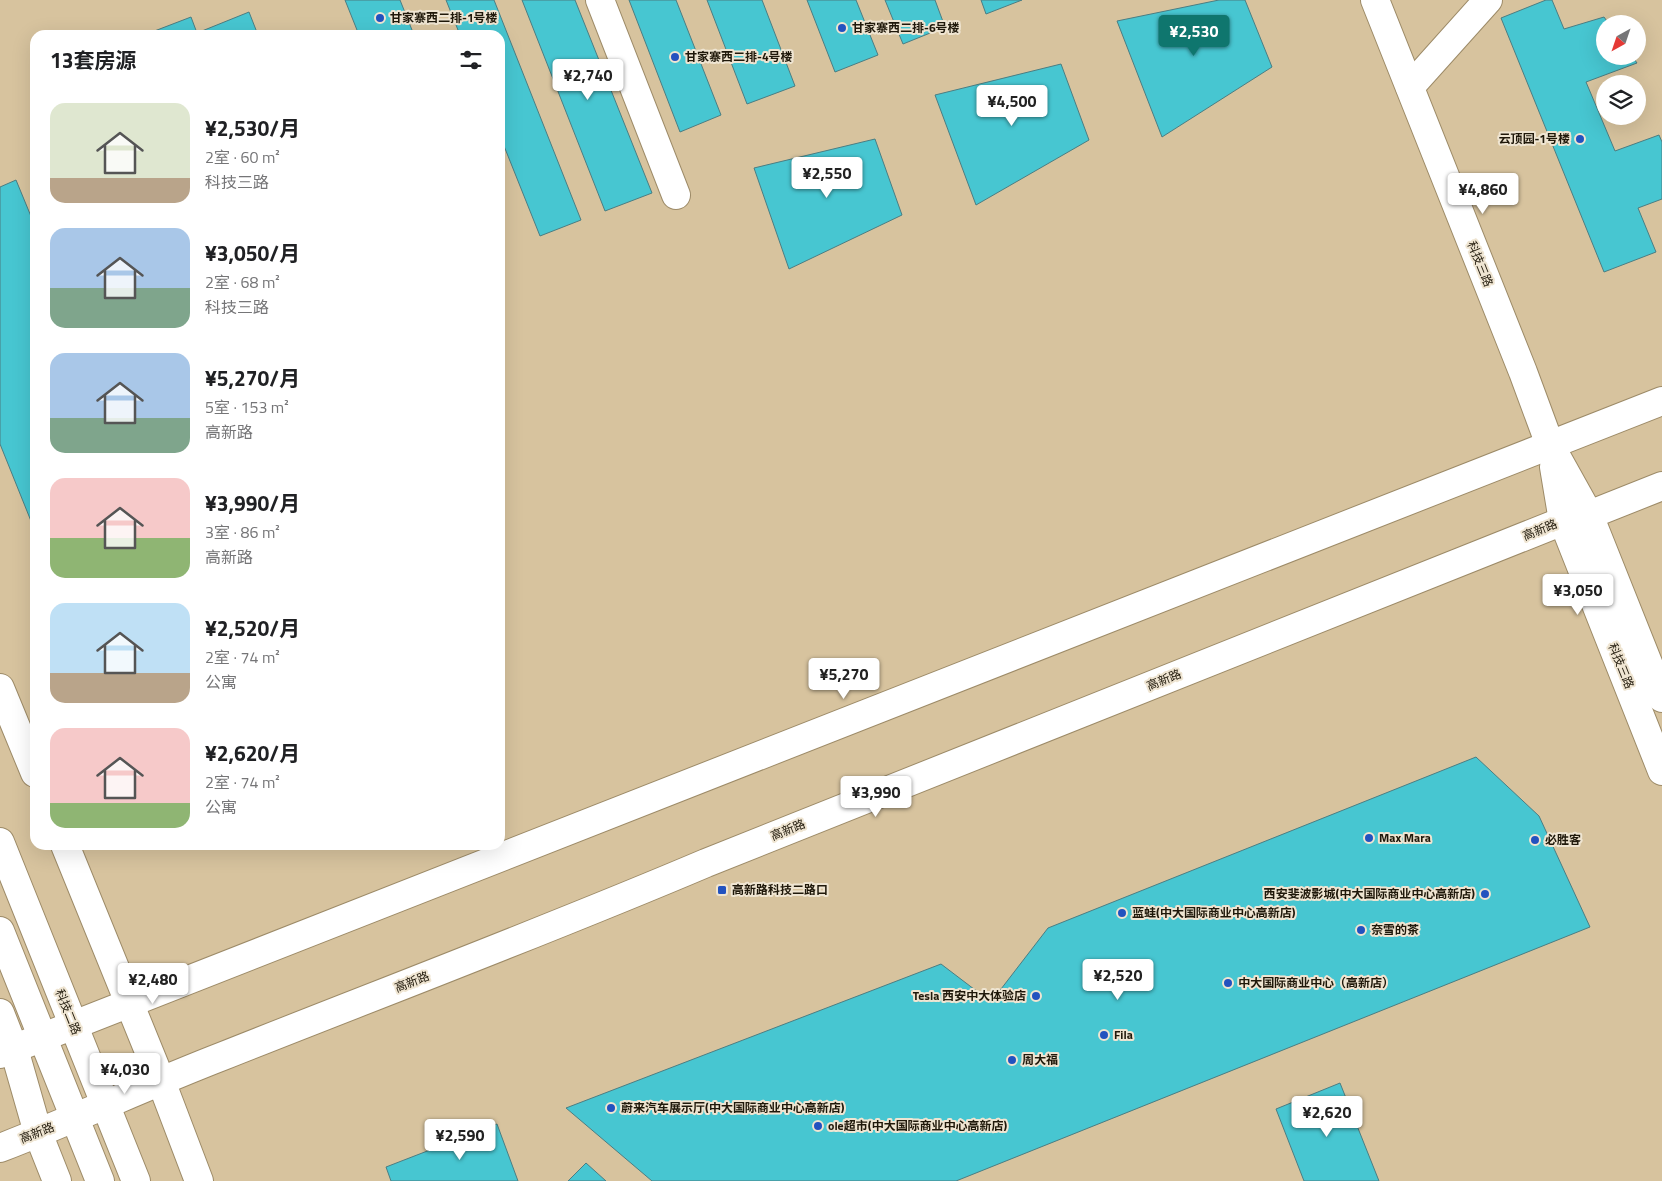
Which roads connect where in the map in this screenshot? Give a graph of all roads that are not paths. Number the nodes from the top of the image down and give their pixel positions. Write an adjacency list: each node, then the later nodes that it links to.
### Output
1 (600, 0): 5 (main road)
2 (1375, 0): 4 (main road, 科技三路)
3 (1488, 0): 4 (main road)
4 (1410, 87): 7 (main road, 科技三路)
5 (676, 195)
6 (1662, 400): 7 (main road)
7 (1550, 446): 9 (main road, 科技三路); 17 (main road)
8 (1662, 486): 9 (main road, 高新路)
9 (1576, 518): 11 (main road, 科技三路); 13 (main road, 科技三路); 22 (main road, 高新路)
10 (0, 688): 12 (main road)
11 (1662, 698)
12 (30, 760)
13 (1662, 770)
14 (0, 842): 19 (main road, 科技二路)
15 (67, 850): 17 (main road)
16 (0, 931): 20 (main road)
17 (130, 1003): 19 (main road); 22 (main road)
18 (0, 1013): 21 (main road)
19 (74, 1026): 20 (main road); 23 (main road, 科技二路)
20 (43, 1038): 21 (main road); 24 (main road)
21 (7, 1051): 25 (main road)
22 (161, 1081): 23 (main road, 高新路); 30 (main road)
23 (106, 1104): 24 (main road, 高新路); 29 (main road, 科技二路)
24 (75, 1118): 25 (main road, 高新路); 28 (main road)
25 (38, 1133): 26 (main road, 高新路); 27 (main road)
26 (0, 1148)
27 (57, 1181)
28 (100, 1181)
29 (136, 1181)
30 (199, 1181)

